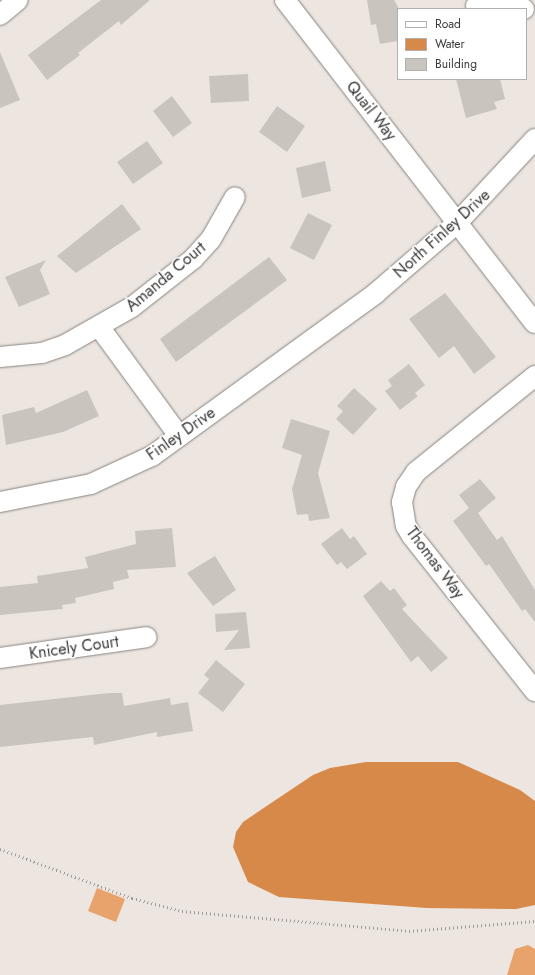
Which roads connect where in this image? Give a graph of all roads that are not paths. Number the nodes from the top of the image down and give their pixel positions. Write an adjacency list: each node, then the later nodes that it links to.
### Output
1 (18, 0): 5 (street)
2 (285, 0): 8 (street, Quail Way)
3 (476, 6): 4 (street)
4 (509, 8)
5 (0, 15)
6 (535, 139): 8 (street, North Finley Drive)
7 (235, 198): 11 (street, Amanda Court)
8 (457, 223): 9 (street, North Finley Drive); 10 (street, Quail Way)
9 (340, 320): 14 (street, Finley Drive)
10 (535, 323)
11 (100, 328): 12 (street, Amanda Court); 14 (street)
12 (0, 357)
13 (535, 376): 18 (street, Thomas Way)
14 (179, 436): 15 (street, Finley Drive)
15 (0, 502)
16 (147, 637): 17 (street, Knicely Court)
17 (0, 658)
18 (535, 691)

